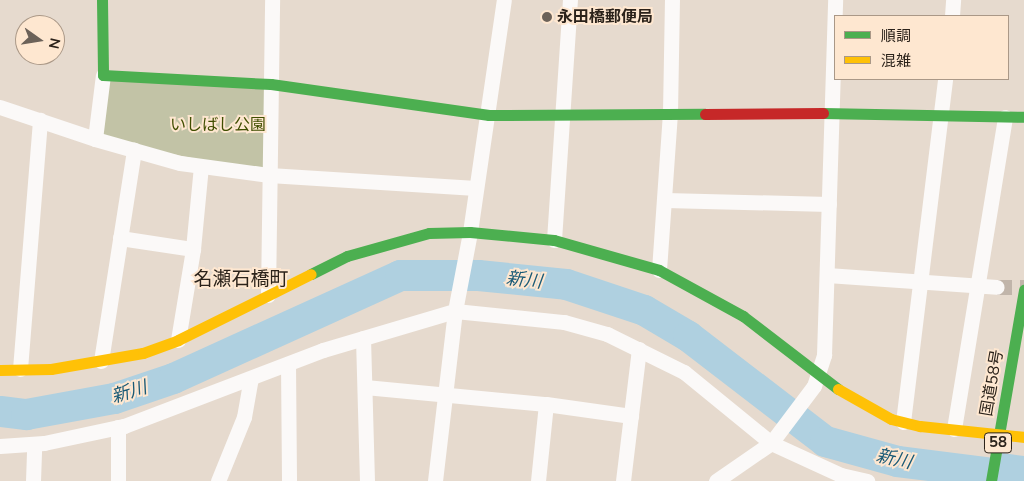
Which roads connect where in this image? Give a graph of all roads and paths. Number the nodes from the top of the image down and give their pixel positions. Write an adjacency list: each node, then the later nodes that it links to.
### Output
1 (102, 0): 11 (main road)
2 (272, 0): 13 (street)
3 (504, 0): 17 (street)
4 (570, 0): 19 (street)
5 (672, 0): 15 (street)
6 (835, 0): 8 (street)
7 (953, 0): 9 (street)
8 (835, 15)
9 (952, 15)
10 (834, 38): 16 (street)
11 (103, 75): 13 (main road); 23 (street)
12 (945, 80): 18 (street)
13 (271, 84): 17 (main road); 26 (street)
14 (0, 107): 22 (street)
15 (670, 113): 16 (main road); 19 (main road); 28 (street)
16 (832, 113): 18 (main road); 29 (street)
17 (489, 115): 19 (main road); 27 (street)
18 (942, 115): 20 (main road); 36 (street)
19 (564, 116): 32 (street)
20 (1005, 117): 21 (main road); 37 (street)
21 (1024, 117)
22 (40, 120): 23 (street); 47 (street)
23 (95, 139): 24 (street)
24 (134, 150): 25 (street); 30 (street)
25 (201, 166): 26 (street); 33 (street)
26 (270, 175): 27 (street); 40 (street)
27 (476, 188): 31 (street)
28 (665, 200): 29 (street); 34 (street)
29 (829, 204): 35 (street)
30 (120, 238): 33 (street); 45 (street)
31 (469, 238): 32 (main road); 40 (main road); 41 (street)
32 (554, 240): 34 (main road)
33 (193, 249): 43 (street)
34 (660, 270): 50 (main road)
35 (827, 275): 36 (street); 50 (street)
36 (920, 282): 37 (street); 55 (street)
37 (978, 286): 38 (street); 57 (street)
38 (997, 286)
39 (1024, 290): 72 (main road, 国道58号 / 58)
40 (268, 296): 43 (main road)
41 (458, 304): 42 (street); 44 (street); 52 (street)
42 (363, 338): 46 (street); 51 (street)
43 (178, 340): 45 (main road)
44 (640, 349): 54 (street); 59 (street)
45 (101, 361): 47 (main road)
46 (288, 364): 49 (street); 65 (street)
47 (20, 369): 48 (main road)
48 (0, 370)
49 (251, 379): 56 (street); 64 (street)
50 (816, 381): 55 (main road); 59 (street)
51 (365, 387): 52 (street); 66 (street)
52 (445, 393): 53 (street); 67 (street)
53 (546, 404): 54 (street); 68 (street)
54 (631, 416): 69 (street)
55 (903, 422): 57 (main road)
56 (118, 427): 60 (street); 63 (street)
57 (954, 429): 58 (main road)
58 (1024, 436)
59 (774, 439): 70 (street); 71 (street)
60 (34, 444): 61 (street); 62 (street)
61 (0, 446)
62 (33, 481)
63 (118, 481)
64 (218, 481)
65 (289, 481)
66 (367, 481)
67 (435, 481)
68 (538, 481)
69 (623, 481)
70 (716, 481)
71 (867, 481)
72 (991, 481)

